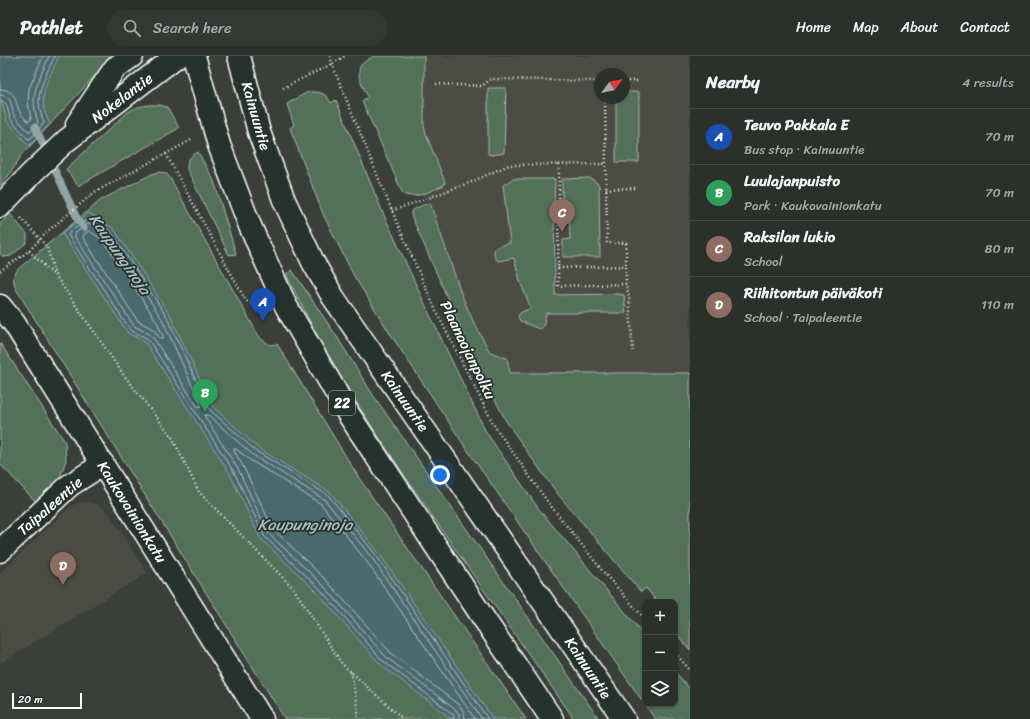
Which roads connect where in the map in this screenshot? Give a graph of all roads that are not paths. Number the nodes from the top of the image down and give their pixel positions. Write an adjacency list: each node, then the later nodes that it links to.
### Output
1 (132, 56): 5 (main road, Nokelantie)
2 (177, 56): 5 (main road, Nokelantie)
3 (194, 56): 11 (main road, 22)
4 (239, 56): 12 (main road, Kainuuntie)
5 (67, 140): 6 (main road, Nokelantie)
6 (0, 206)
7 (0, 306): 8 (main road, Kaukovainionkatu)
8 (103, 464): 9 (main road, Taipaleentie); 10 (main road, Kaukovainionkatu)
9 (0, 551)
10 (262, 719)
11 (552, 719)
12 (624, 719)

